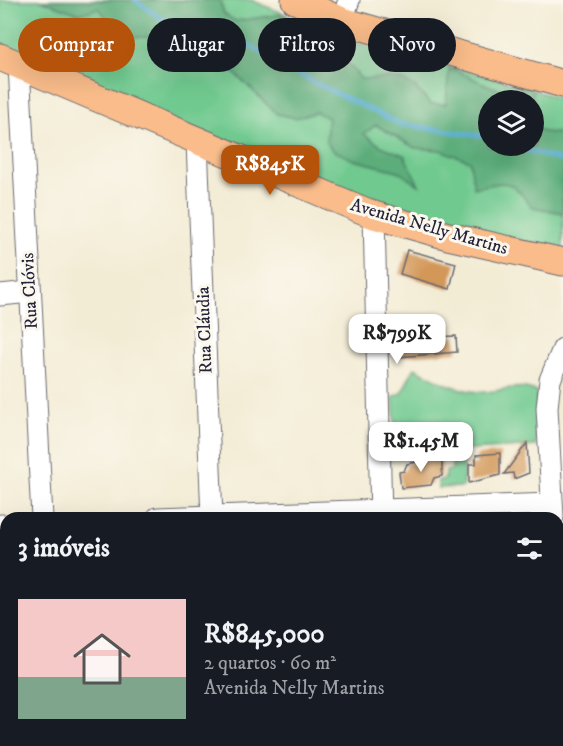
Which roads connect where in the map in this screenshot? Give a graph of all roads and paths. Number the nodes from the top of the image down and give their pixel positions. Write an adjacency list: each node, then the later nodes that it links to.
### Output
1 (295, 0): 2 (main road)
2 (346, 11): 4 (main road)
3 (10, 61): 5 (main road, Avenida Nelly Martins); 8 (street, Rua Clóvis)
4 (563, 84)
5 (197, 142): 6 (main road, Avenida Nelly Martins); 13 (street, Rua Cláudia)
6 (374, 215): 7 (main road, Avenida Nelly Martins); 14 (street)
7 (563, 262)
8 (30, 292): 9 (street); 12 (street, Rua Clóvis)
9 (0, 295)
10 (563, 349): 11 (street)
11 (553, 511): 15 (street)
12 (42, 512)
13 (212, 512)
14 (380, 512)
15 (495, 512)

